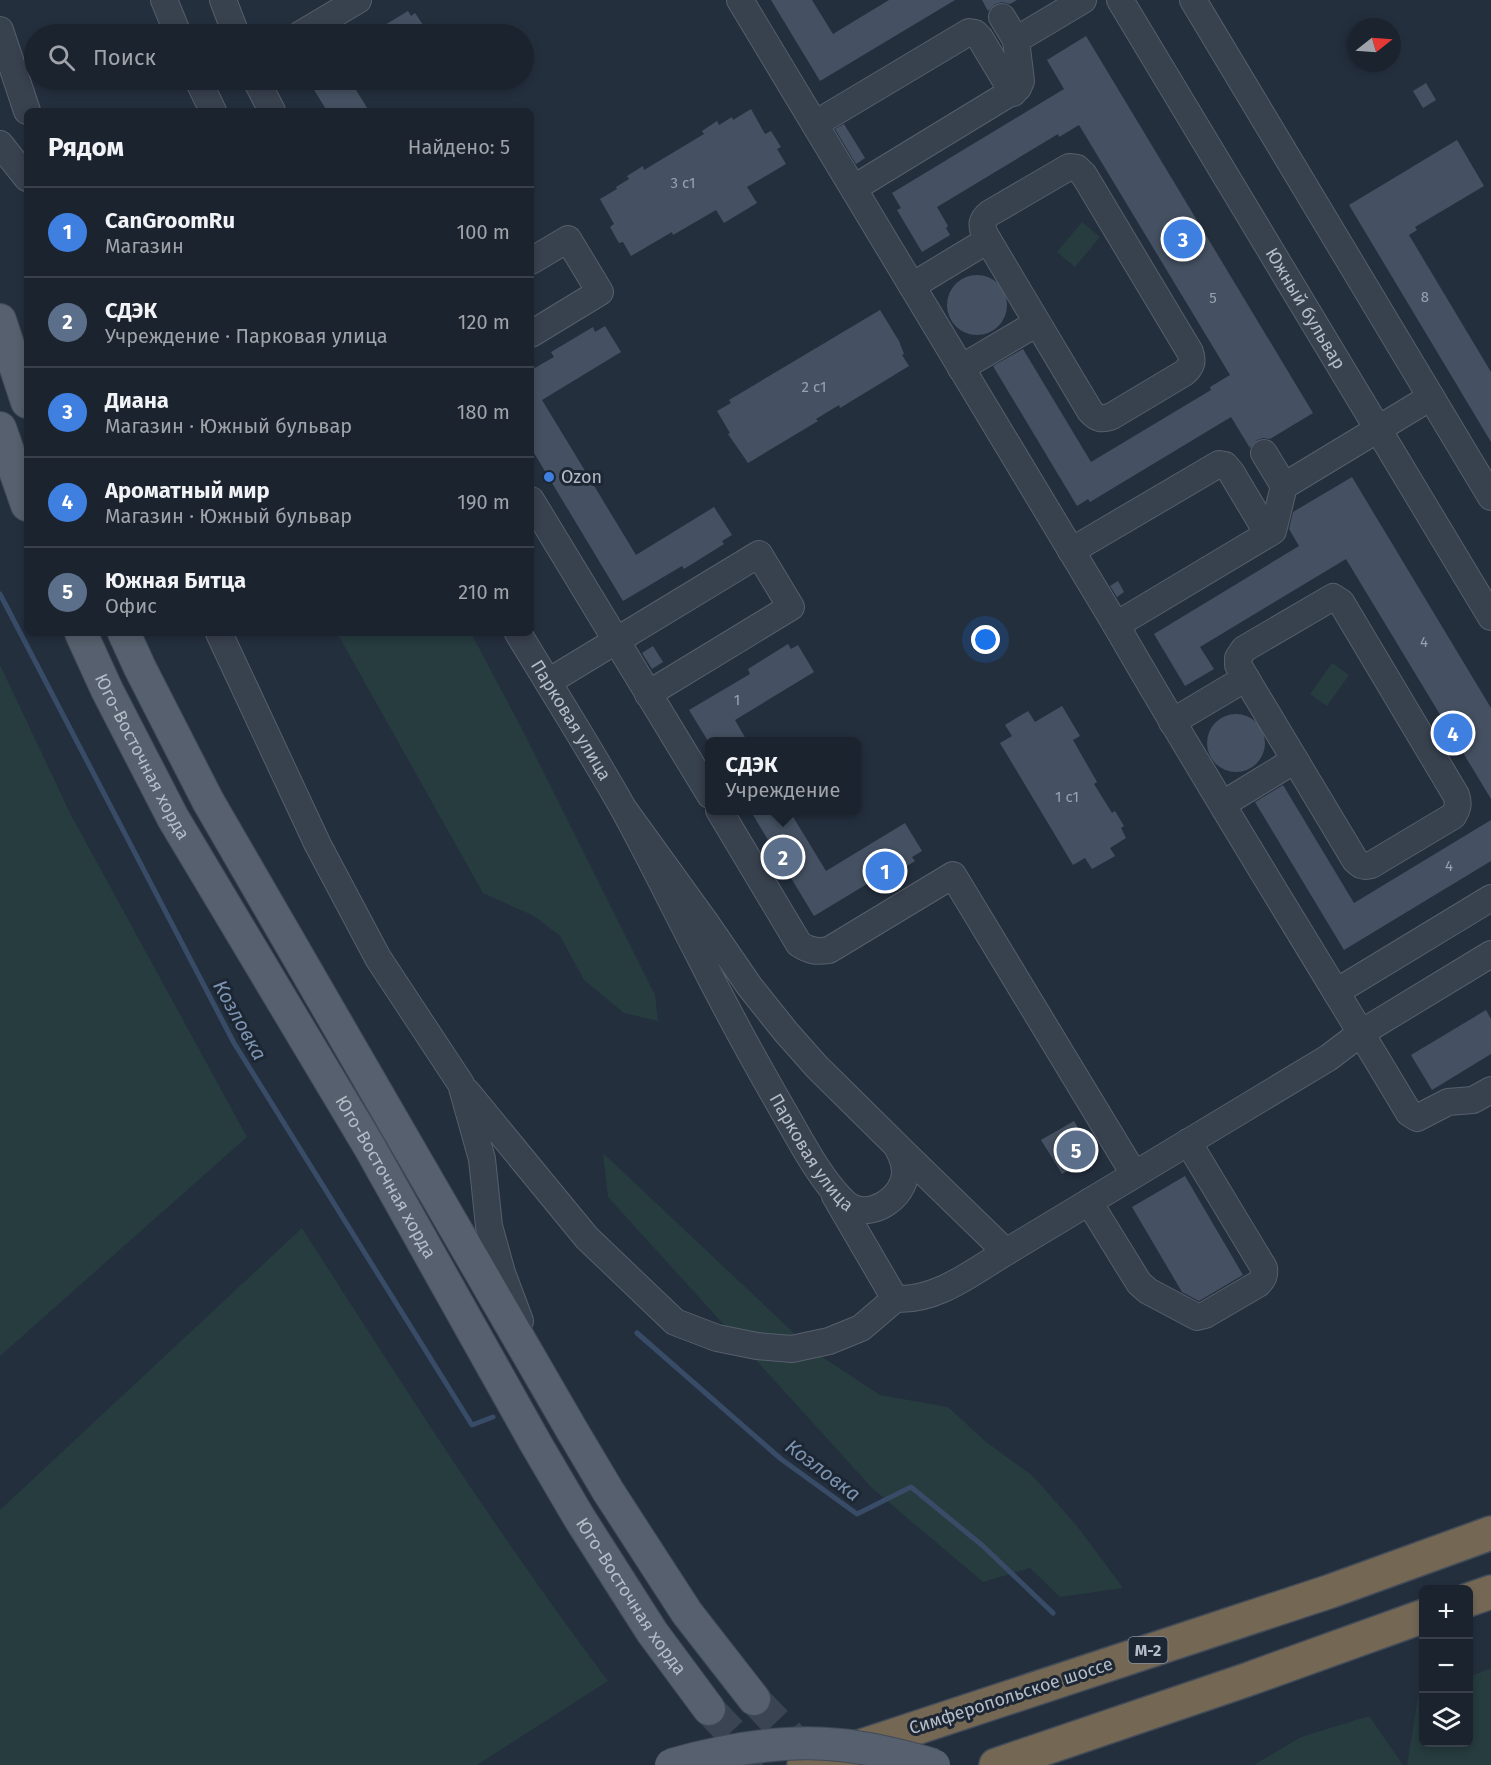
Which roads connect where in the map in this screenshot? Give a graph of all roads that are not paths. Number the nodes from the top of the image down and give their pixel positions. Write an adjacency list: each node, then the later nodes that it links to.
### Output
1 (164, 0): 9 (street)
2 (223, 0): 10 (street)
3 (358, 0): 11 (street)
4 (740, 0): 20 (street)
5 (1083, 0): 13 (street)
6 (1120, 0): 34 (street, Южный бульвар)
7 (1193, 0): 32 (street)
8 (1002, 17): 13 (street)
9 (174, 24)
10 (232, 24)
11 (318, 24)
12 (0, 30): 17 (street)
13 (1016, 40): 16 (street)
14 (203, 90): 18 (street)
15 (261, 90): 19 (street)
16 (1012, 93): 20 (street); 23 (street)
17 (26, 108)
18 (212, 108)
19 (270, 108)
20 (815, 124): 23 (street)
21 (0, 144): 22 (street)
22 (24, 174)
23 (854, 188): 26 (street)
24 (988, 240): 26 (street); 28 (street); 28 (street)
25 (534, 259): 29 (street)
26 (912, 286): 30 (street)
27 (0, 320): 31 (main road)
28 (1037, 322): 30 (street)
29 (534, 332)
30 (962, 368): 43 (street)
31 (24, 393)
32 (1431, 398): 34 (street); 39 (street)
33 (0, 428): 38 (main road)
34 (1378, 429): 37 (street); 44 (street, Южный бульвар)
35 (1264, 453): 37 (street)
36 (0, 461): 41 (main road)
37 (1284, 486): 42 (street)
38 (24, 496)
39 (1491, 497)
40 (534, 505): 50 (street)
41 (24, 510)
42 (1268, 534): 43 (street); 45 (street)
43 (1071, 551): 45 (street)
44 (1491, 617)
45 (1116, 625): 54 (street)
46 (82, 636): 79 (main road, Юго-Восточная хорда)
47 (126, 636): 73 (main road, Юго-Восточная хорда)
48 (220, 636): 64 (street)
49 (520, 636): 52 (street, Парковая улица)
50 (616, 640): 52 (street); 53 (street); 53 (street)
51 (1245, 678): 54 (street); 55 (street); 55 (street)
52 (548, 682): 58 (street, Парковая улица)
53 (648, 694): 56 (street)
54 (1172, 722): 57 (street)
55 (1295, 760): 57 (street)
56 (705, 787)
57 (1223, 804): 62 (street)
58 (623, 808): 67 (street, Парковая улица); 69 (street, Парковая улица)
59 (722, 815): 68 (street)
60 (1491, 898): 62 (street)
61 (1491, 954): 63 (street)
62 (1336, 992): 63 (street)
63 (1361, 1033): 65 (street); 66 (street)
64 (461, 1084): 72 (street); 73 (street)
65 (1491, 1090)
66 (1188, 1142): 68 (street); 70 (street)
67 (896, 1145): 69 (street, Парковая улица); 71 (street)
68 (1134, 1174): 70 (street)
69 (831, 1189): 72 (street)
70 (1089, 1202): 71 (street)
71 (1006, 1252): 72 (street)
72 (895, 1299)
73 (573, 1432): 78 (main road, Юго-Восточная хорда)
74 (1491, 1533): 81 (highway, Симферопольское шоссе / М-2)
75 (1491, 1592): 76 (highway)
76 (1473, 1598)
77 (1419, 1618): 83 (highway)
78 (754, 1699)
79 (710, 1708)
80 (671, 1765): 82 (main road, bridge)
81 (804, 1765)
82 (934, 1765)
83 (996, 1765)

